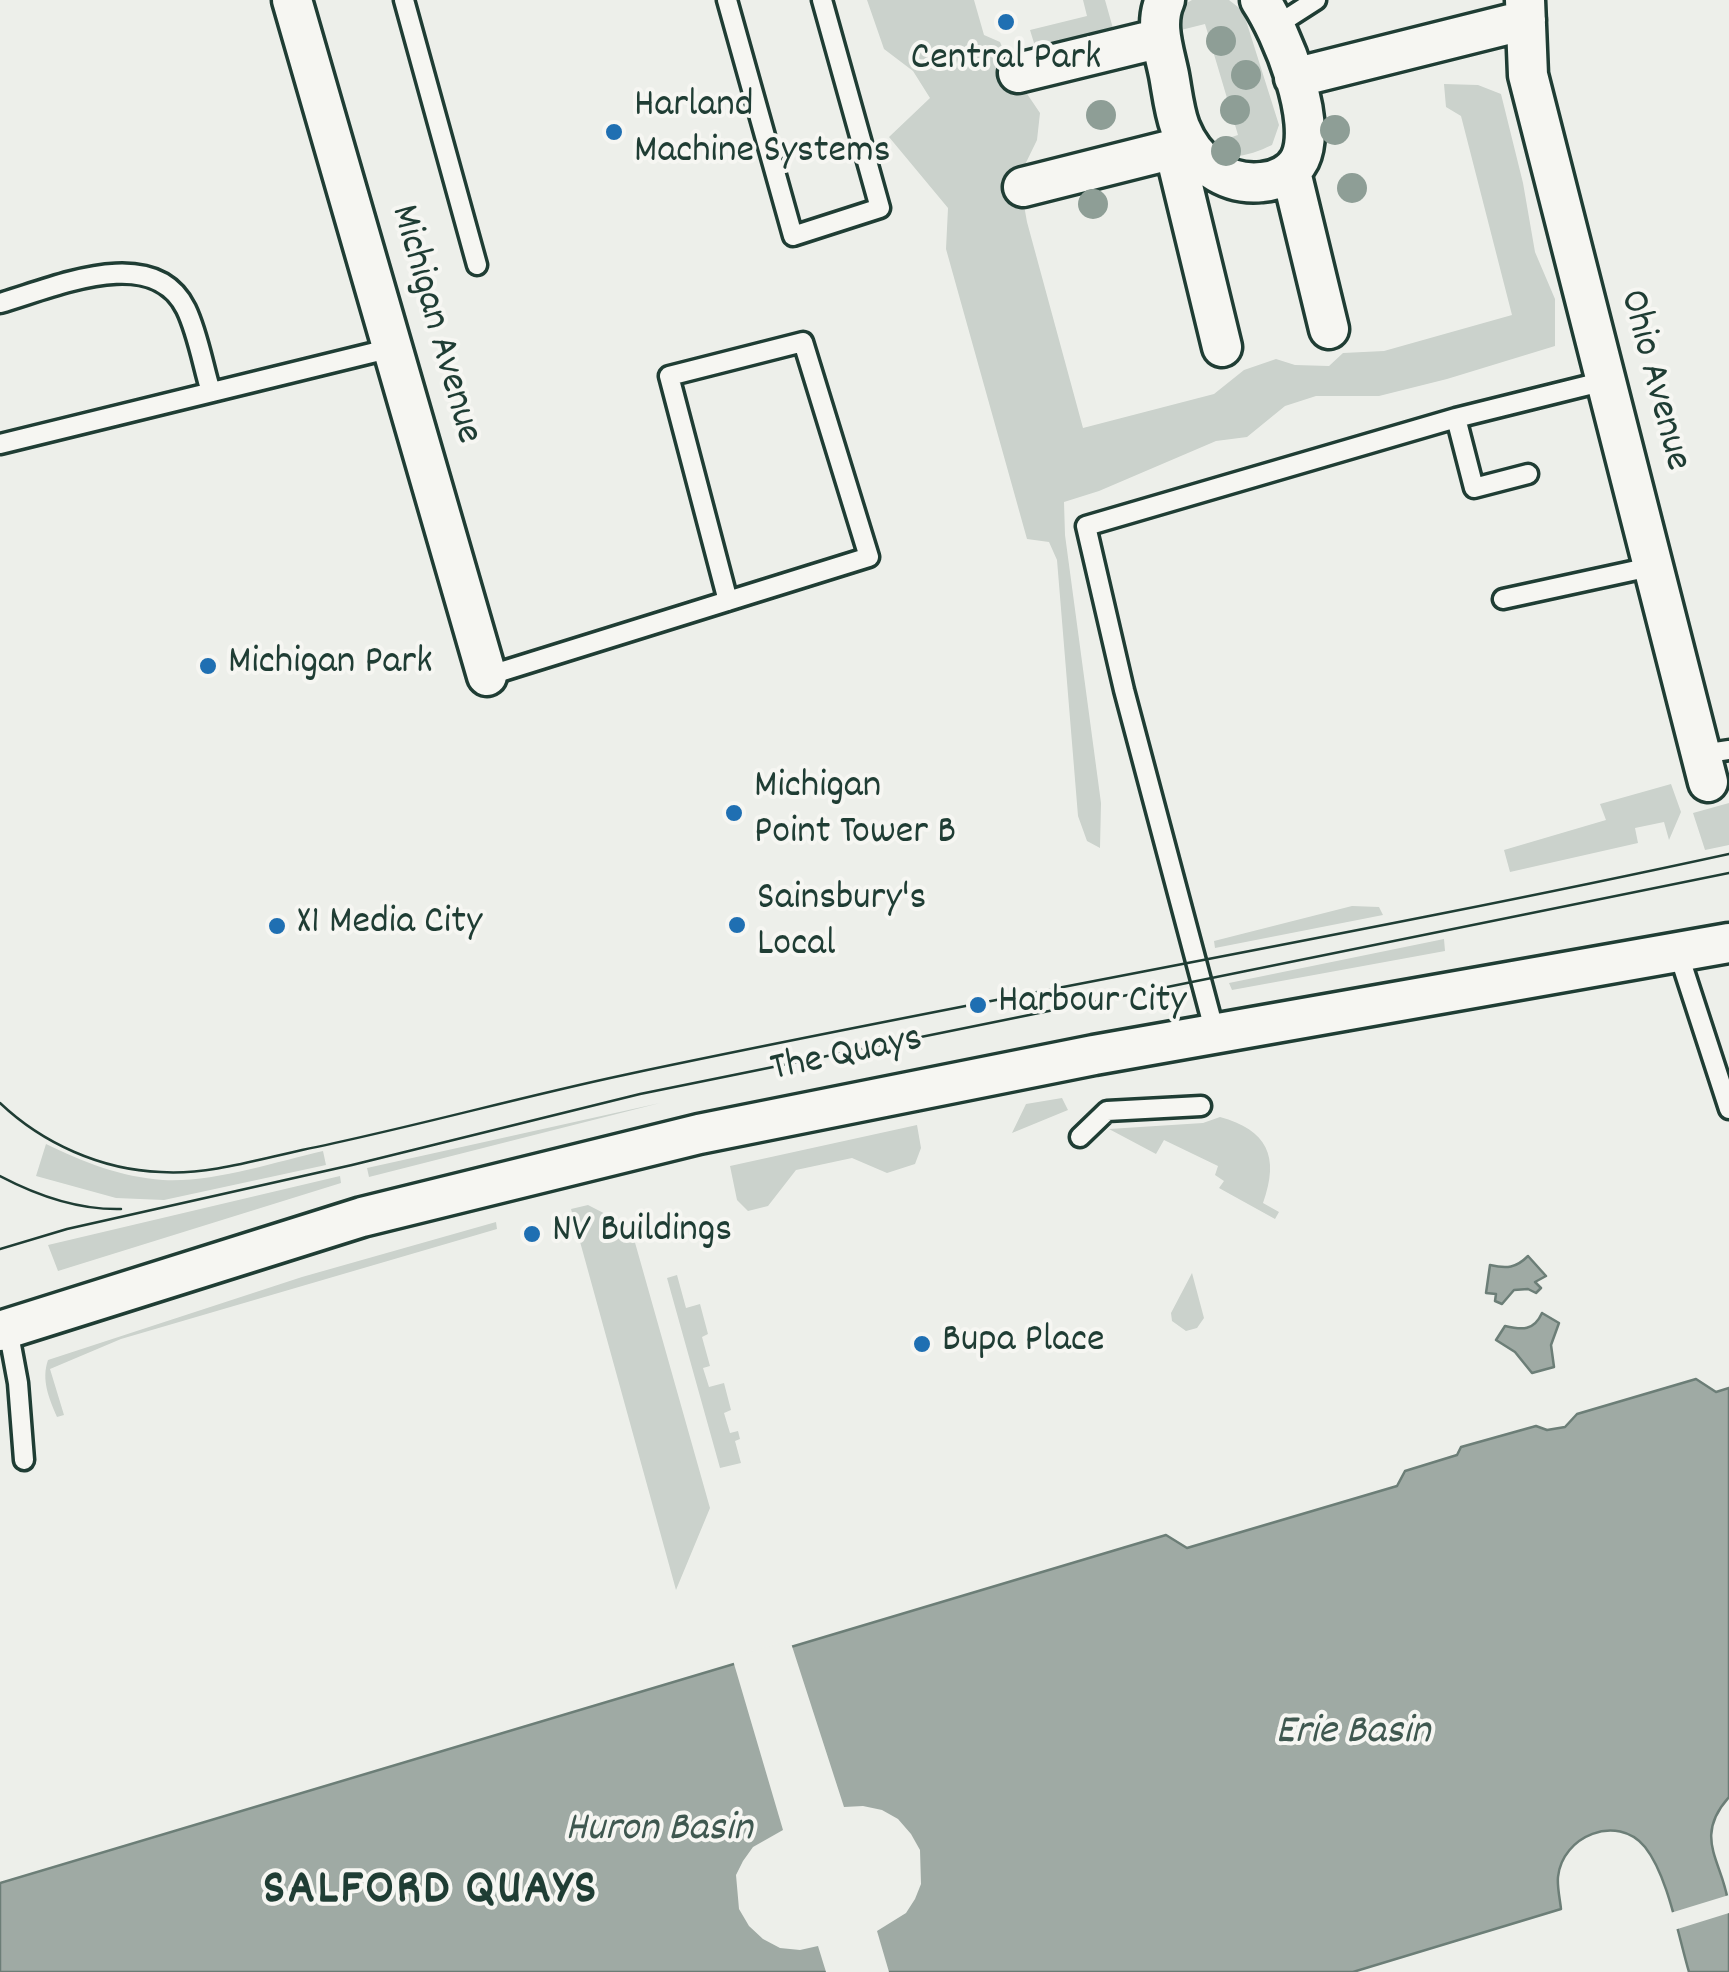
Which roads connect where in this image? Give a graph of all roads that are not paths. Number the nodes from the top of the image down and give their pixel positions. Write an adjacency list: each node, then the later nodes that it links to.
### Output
1 (292, 0): 18 (street, Michigan Avenue)
2 (404, 0): 14 (lane)
3 (727, 0): 4 (lane)
4 (822, 0)
5 (1316, 0): 8 (lane)
6 (1525, 10): 10 (street); 19 (street, Ohio Avenue)
7 (1159, 11): 9 (street); 11 (street)
8 (1267, 13): 10 (street)
9 (1018, 73)
10 (1294, 78): 12 (street)
11 (1181, 144): 12 (street); 13 (street); 17 (street)
12 (1291, 172): 16 (street)
13 (1023, 187)
14 (477, 266)
15 (0, 303): 20 (lane)
16 (1328, 329)
17 (1222, 347)
18 (392, 348): 20 (lane); 27 (street, Michigan Avenue)
19 (1605, 381): 21 (lane); 24 (street, Ohio Avenue)
20 (211, 392): 22 (lane)
21 (1456, 418): 23 (lane); 31 (lane)
22 (0, 444)
23 (1528, 474)
24 (1655, 566): 25 (lane); 28 (street, Ohio Avenue)
25 (1503, 600)
26 (728, 601): 26 (lane); 27 (lane)
27 (487, 676)
28 (1713, 762)
29 (1729, 943): 30 (street, The Quays)
30 (1678, 952): 31 (street, The Quays); 33 (lane)
31 (1214, 1033): 35 (street, The Quays)
32 (1201, 1106): 34 (lane)
33 (1729, 1109)
34 (1080, 1137)
35 (4, 1330): 36 (lane)
36 (24, 1460)

